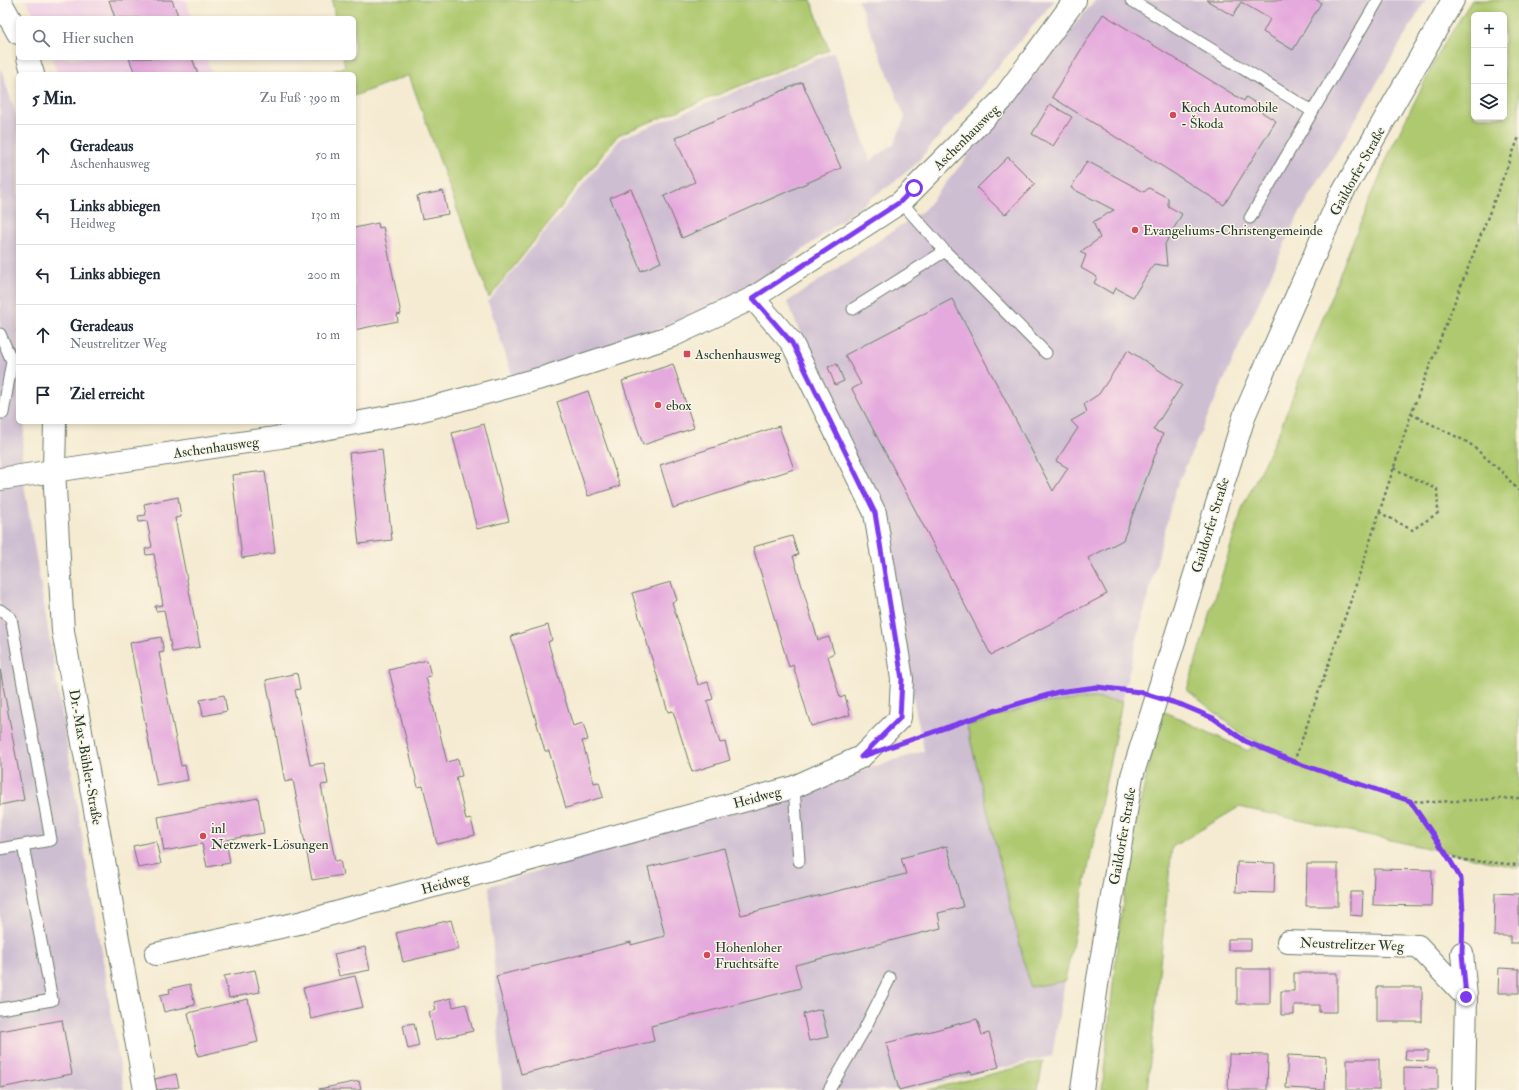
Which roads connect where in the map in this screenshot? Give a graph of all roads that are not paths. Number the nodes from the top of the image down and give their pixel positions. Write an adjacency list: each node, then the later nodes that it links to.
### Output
1 (1075, 0): 10 (street, Aschenhausweg)
2 (1131, 0): 9 (lane)
3 (1378, 0): 9 (lane)
4 (1454, 0): 37 (street, Gaildorfer Straße)
5 (0, 1): 6 (street)
6 (16, 29)
7 (29, 60): 8 (street)
8 (32, 72)
9 (1312, 111): 11 (lane)
10 (900, 202): 12 (lane); 13 (street, Aschenhausweg)
11 (1250, 218)
12 (945, 251): 14 (lane); 16 (lane)
13 (753, 298): 18 (street, Aschenhausweg); 25 (street, Heidweg)
14 (853, 309)
15 (0, 334): 17 (lane)
16 (1046, 353)
17 (0, 413)
18 (356, 423)
19 (56, 424): 21 (street, Dr.-Max-Bühler-Straße)
20 (351, 424): 21 (street, Aschenhausweg)
21 (54, 470): 22 (street, Aschenhausweg); 35 (street, Dr.-Max-Bühler-Straße)
22 (0, 479)
23 (0, 610): 24 (lane)
24 (6, 619): 26 (lane)
25 (794, 787): 28 (lane); 31 (street, Heidweg)
26 (23, 845): 27 (lane); 34 (lane)
27 (0, 849)
28 (798, 861)
29 (1288, 942): 33 (street, Neustrelitzer Weg)
30 (1462, 953): 33 (street)
31 (156, 954)
32 (890, 978): 36 (lane)
33 (1466, 997): 38 (street)
34 (0, 1009)
35 (145, 1090)
36 (829, 1090)
37 (1082, 1090)
38 (1464, 1090)

